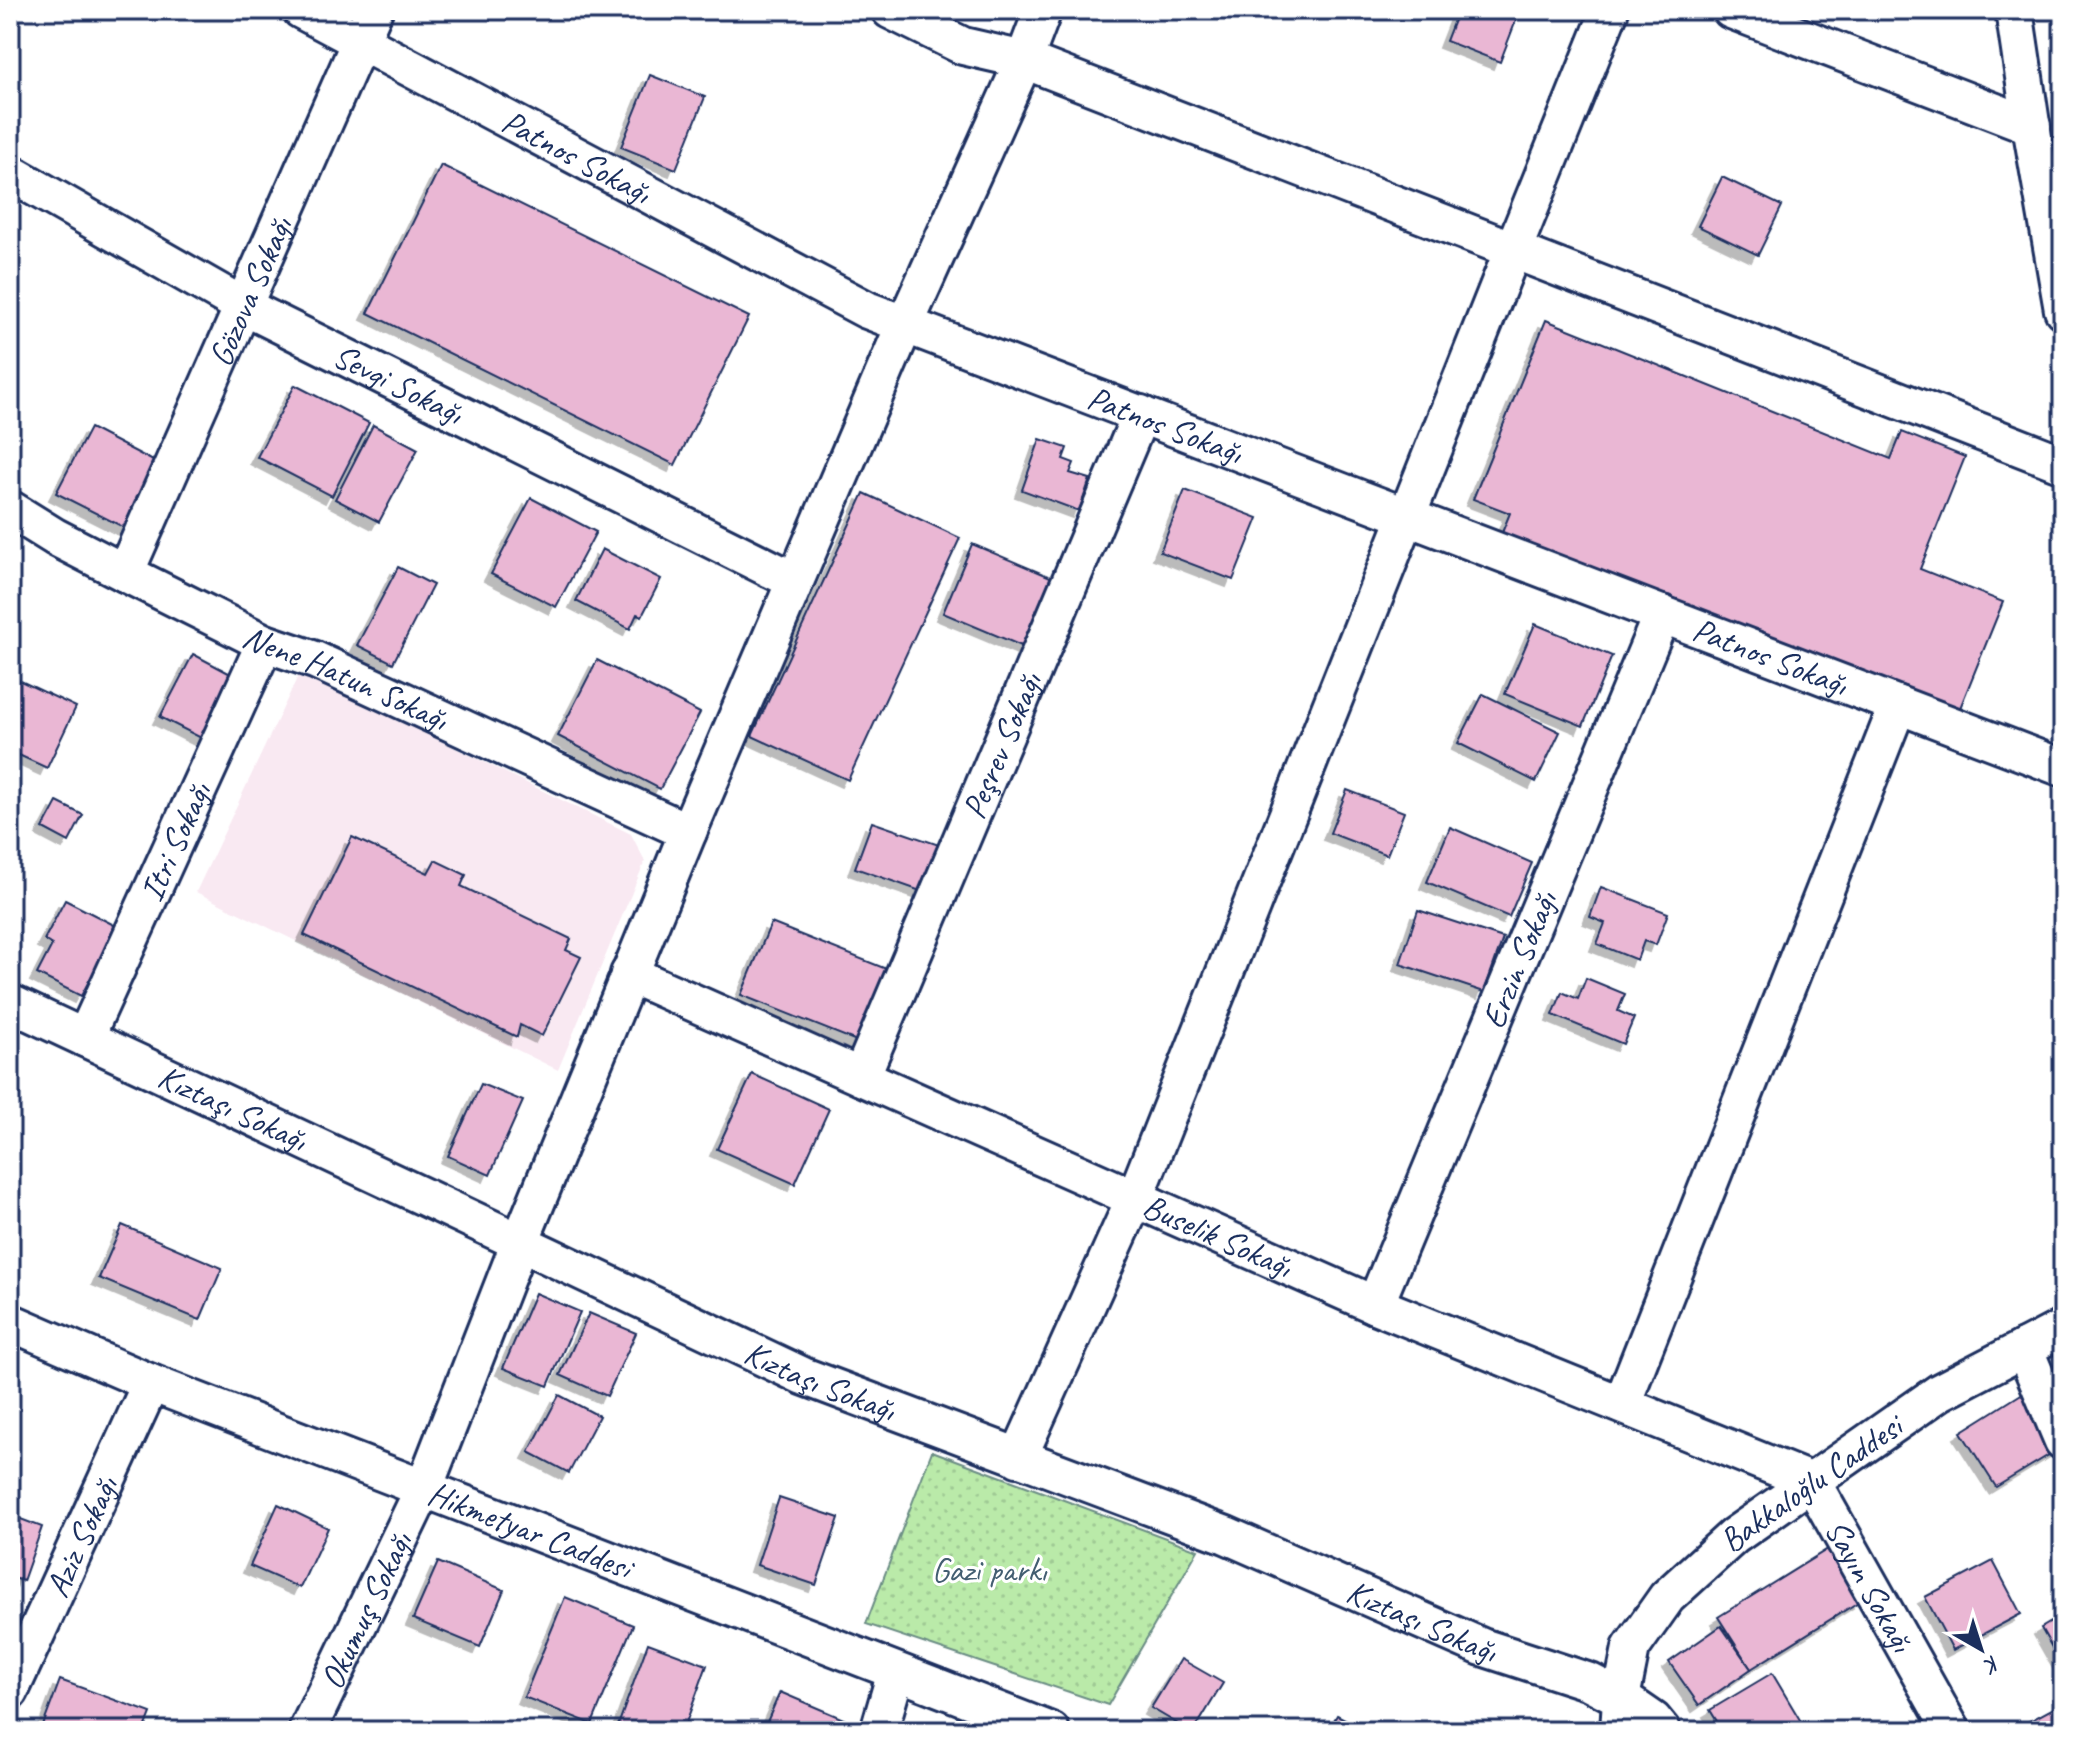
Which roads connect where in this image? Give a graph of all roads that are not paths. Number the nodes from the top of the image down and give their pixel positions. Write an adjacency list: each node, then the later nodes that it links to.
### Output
1 (301, 10): 7 (street, Patnos Sokağı)
2 (890, 10): 8 (street)
3 (1043, 10): 8 (street, Okumuş Sokağı)
4 (1610, 10): 11 (street)
5 (1731, 10): 9 (street)
6 (2014, 10): 9 (street)
7 (367, 26): 12 (street, Gözova Sokağı); 14 (street, Patnos Sokağı)
8 (1024, 60): 11 (street); 14 (street, Okumuş Sokağı)
9 (2032, 126): 13 (street)
10 (10, 173): 12 (street, Sevgi Sokağı)
11 (1513, 250): 16 (street); 18 (street)
12 (243, 306): 19 (street, Gözova Sokağı); 20 (street, Sevgi Sokağı)
13 (2063, 310)
14 (905, 324): 15 (street, Patnos Sokağı); 20 (street, Okumuş Sokağı)
15 (1141, 414): 18 (street, Patnos Sokağı); 29 (street, Peşrev Sokağı)
16 (2063, 464)
17 (10, 509): 19 (street, Nene Hatun Sokağı)
18 (1407, 516): 21 (street, Patnos Sokağı); 30 (street)
19 (125, 573): 22 (street, Nene Hatun Sokağı)
20 (795, 581): 25 (street, Okumuş Sokağı)
21 (1662, 614): 23 (street, Patnos Sokağı); 32 (street, Erzin Sokağı)
22 (265, 643): 25 (street, Nene Hatun Sokağı); 28 (street, Itri Sokağı)
23 (1898, 705): 24 (street, Patnos Sokağı); 37 (street)
24 (2063, 768)
25 (688, 832): 26 (street, Okumuş Sokağı)
26 (629, 974): 29 (street, Buselik Sokağı); 31 (street, Okumuş Sokağı)
27 (10, 1003): 28 (street, Kıztaşı Sokağı)
28 (85, 1038): 31 (street, Kıztaşı Sokağı)
29 (861, 1077): 30 (street, Buselik Sokağı)
30 (1135, 1198): 32 (street, Buselik Sokağı); 39 (street)
31 (520, 1242): 39 (street, Kıztaşı Sokağı); 41 (street, Okumuş Sokağı)
32 (1375, 1305): 37 (street, Buselik Sokağı)
33 (10, 1322): 36 (street, Hikmetyar Caddesi)
34 (2063, 1328): 35 (street, Bakkaloğlu Caddesi)
35 (2024, 1348): 38 (street); 40 (street, Bakkaloğlu Caddesi)
36 (151, 1383): 41 (street, Hikmetyar Caddesi); 43 (street, Aziz Sokağı)
37 (1622, 1404): 40 (street, Buselik Sokağı)
38 (2063, 1441)
39 (1018, 1458): 44 (street, Kıztaşı Sokağı)
40 (1812, 1482): 44 (street, Bakkaloğlu Caddesi); 49 (street, Sayın Sokağı)
41 (424, 1488): 42 (street, Hikmetyar Caddesi); 45 (street, Okumuş Sokağı)
42 (896, 1672): 46 (street); 47 (street, Hikmetyar Caddesi)
43 (10, 1691)
44 (1620, 1715): 48 (street, Kıztaşı Sokağı)
45 (307, 1731)
46 (879, 1731)
47 (1051, 1731)
48 (1662, 1731)
49 (1952, 1731)

